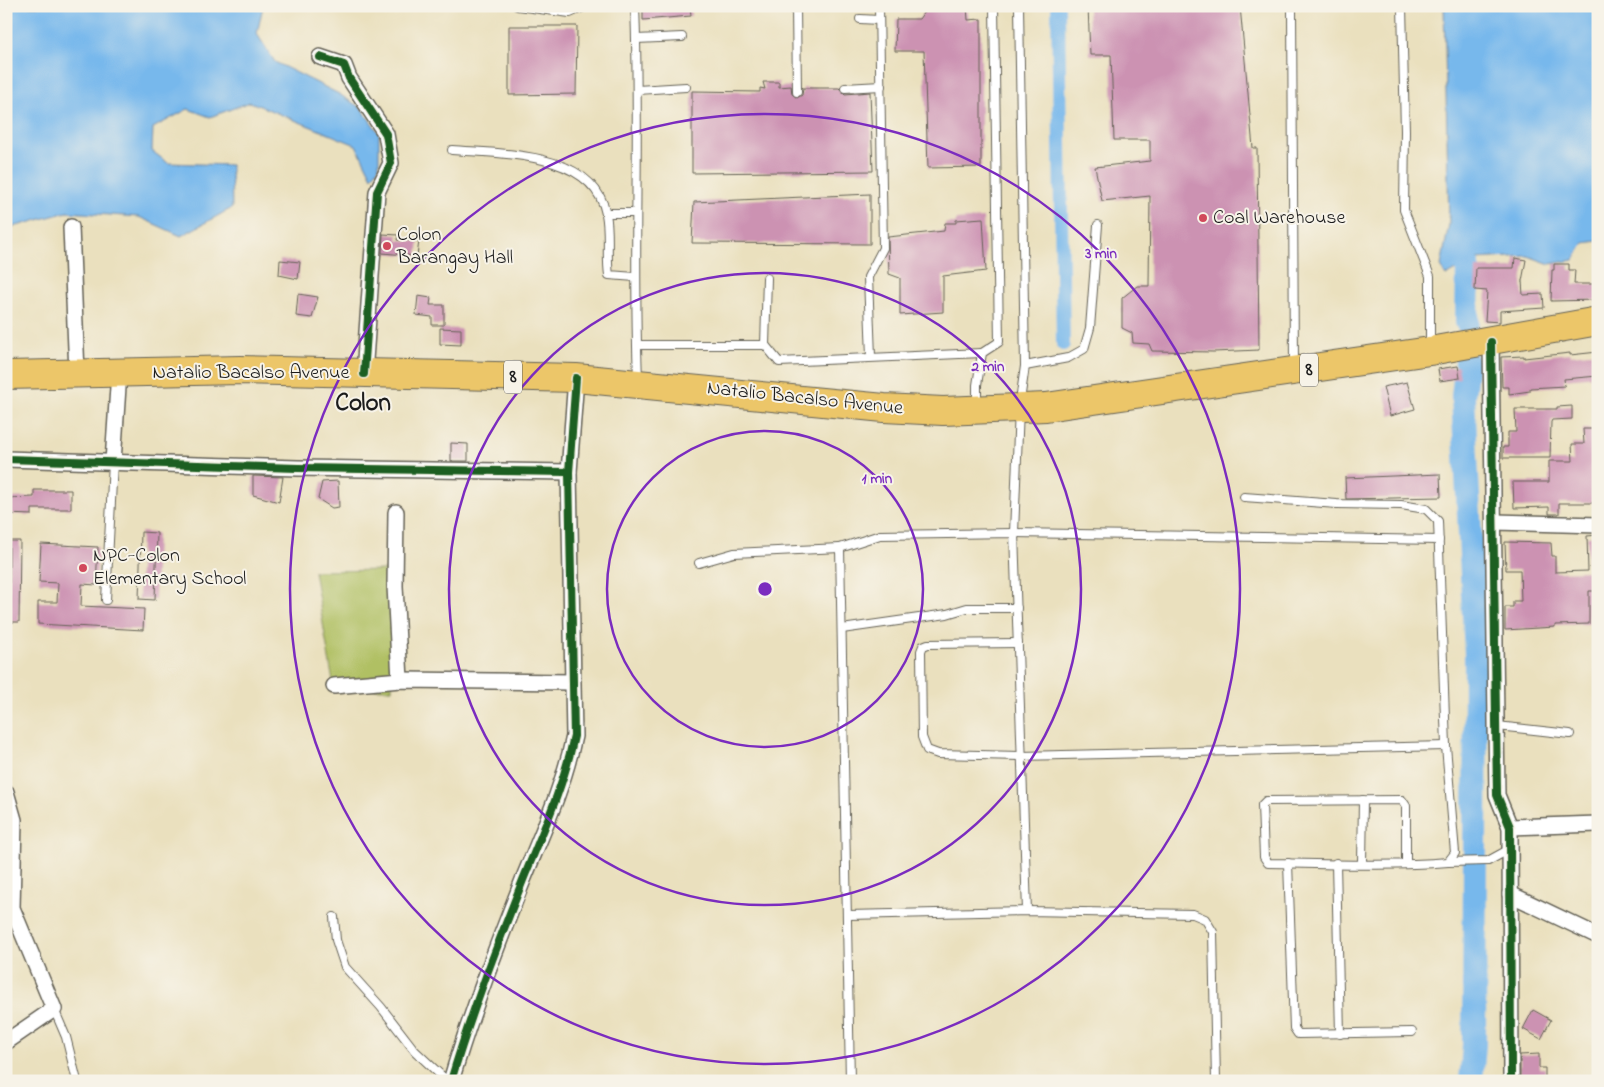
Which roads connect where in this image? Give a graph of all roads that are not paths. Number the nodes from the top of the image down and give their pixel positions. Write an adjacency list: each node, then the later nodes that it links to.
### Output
1 (517, 6): 2 (lane)
2 (586, 6)
3 (635, 6): 13 (lane)
4 (796, 6): 19 (lane)
5 (879, 6): 11 (lane)
6 (994, 6): 32 (lane)
7 (1019, 6): 34 (lane)
8 (1292, 6): 36 (lane)
9 (1402, 6): 31 (lane)
10 (860, 19): 11 (lane)
11 (880, 20): 15 (lane)
12 (682, 37): 13 (lane)
13 (636, 39): 18 (lane)
14 (320, 57): 38 (street)
15 (881, 86): 17 (lane); 33 (lane)
16 (686, 87): 18 (lane)
17 (846, 88)
18 (637, 90): 22 (lane)
19 (797, 92)
20 (452, 150): 21 (lane)
21 (606, 213): 22 (lane); 25 (lane)
22 (635, 213): 25 (lane)
23 (1098, 225): 34 (lane)
24 (71, 227): 37 (street)
25 (635, 277): 29 (lane)
26 (767, 278): 30 (lane)
27 (1598, 321): 28 (highway, Natalio Bacalso Avenue / 8)
28 (1491, 342): 31 (highway, Natalio Bacalso Avenue / 8); 49 (street)
29 (637, 345): 30 (lane); 41 (lane)
30 (766, 345): 33 (lane)
31 (1430, 352): 36 (highway, Natalio Bacalso Avenue / 8)
32 (982, 353): 33 (lane); 43 (lane)
33 (871, 357)
34 (1025, 366): 42 (lane)
35 (119, 372): 37 (highway, Natalio Bacalso Avenue / 8); 38 (highway, Natalio Bacalso Avenue / 8); 45 (street)
36 (1294, 372): 42 (highway, Natalio Bacalso Avenue / 8)
37 (77, 373): 39 (highway, Natalio Bacalso Avenue / 8)
38 (364, 374): 40 (highway, Natalio Bacalso Avenue / 8)
39 (6, 375)
40 (576, 378): 41 (highway, Natalio Bacalso Avenue / 8); 46 (street)
41 (638, 383): 43 (highway, Natalio Bacalso Avenue / 8)
42 (1019, 408): 43 (highway, Natalio Bacalso Avenue / 8); 51 (lane)
43 (976, 410)
44 (6, 459): 45 (street)
45 (114, 462): 46 (street); 55 (lane)
46 (569, 472): 60 (street)
47 (1244, 497): 52 (lane)
48 (396, 512): 59 (street)
49 (1495, 522): 50 (street); 62 (street)
50 (1598, 525)
51 (1014, 533): 52 (lane); 53 (lane); 56 (lane)
52 (1439, 540): 64 (lane)
53 (840, 548): 54 (lane); 57 (lane)
54 (699, 563)
55 (106, 600)
56 (1017, 608): 57 (lane); 58 (lane)
57 (842, 629): 79 (lane)
58 (1018, 643): 65 (lane); 65 (lane)
59 (400, 680): 60 (street); 61 (street)
60 (572, 682): 87 (street)
61 (334, 686)
62 (1497, 726): 63 (lane); 70 (street)
63 (1570, 734)
64 (1446, 746): 65 (lane); 72 (lane)
65 (1020, 756): 78 (lane)
66 (6, 792): 68 (street)
67 (1363, 800): 73 (lane); 75 (lane); 76 (lane)
68 (10, 822): 82 (street)
69 (1598, 824): 70 (street)
70 (1510, 827): 71 (street)
71 (1510, 849): 72 (lane); 77 (street)
72 (1448, 862): 76 (lane)
73 (1288, 863): 74 (lane); 84 (lane)
74 (1336, 864): 75 (lane); 84 (lane)
75 (1362, 864): 76 (lane)
76 (1406, 864)
77 (1510, 894): 81 (street); 90 (street)
78 (1027, 911): 79 (lane); 89 (lane)
79 (848, 915): 88 (lane)
80 (334, 917): 87 (lane)
81 (1598, 936)
82 (54, 1009): 85 (street); 86 (lane)
83 (1412, 1032): 84 (lane)
84 (1340, 1034)
85 (6, 1042)
86 (77, 1081)
87 (449, 1081)
88 (850, 1081)
89 (1216, 1081)
90 (1511, 1081)

